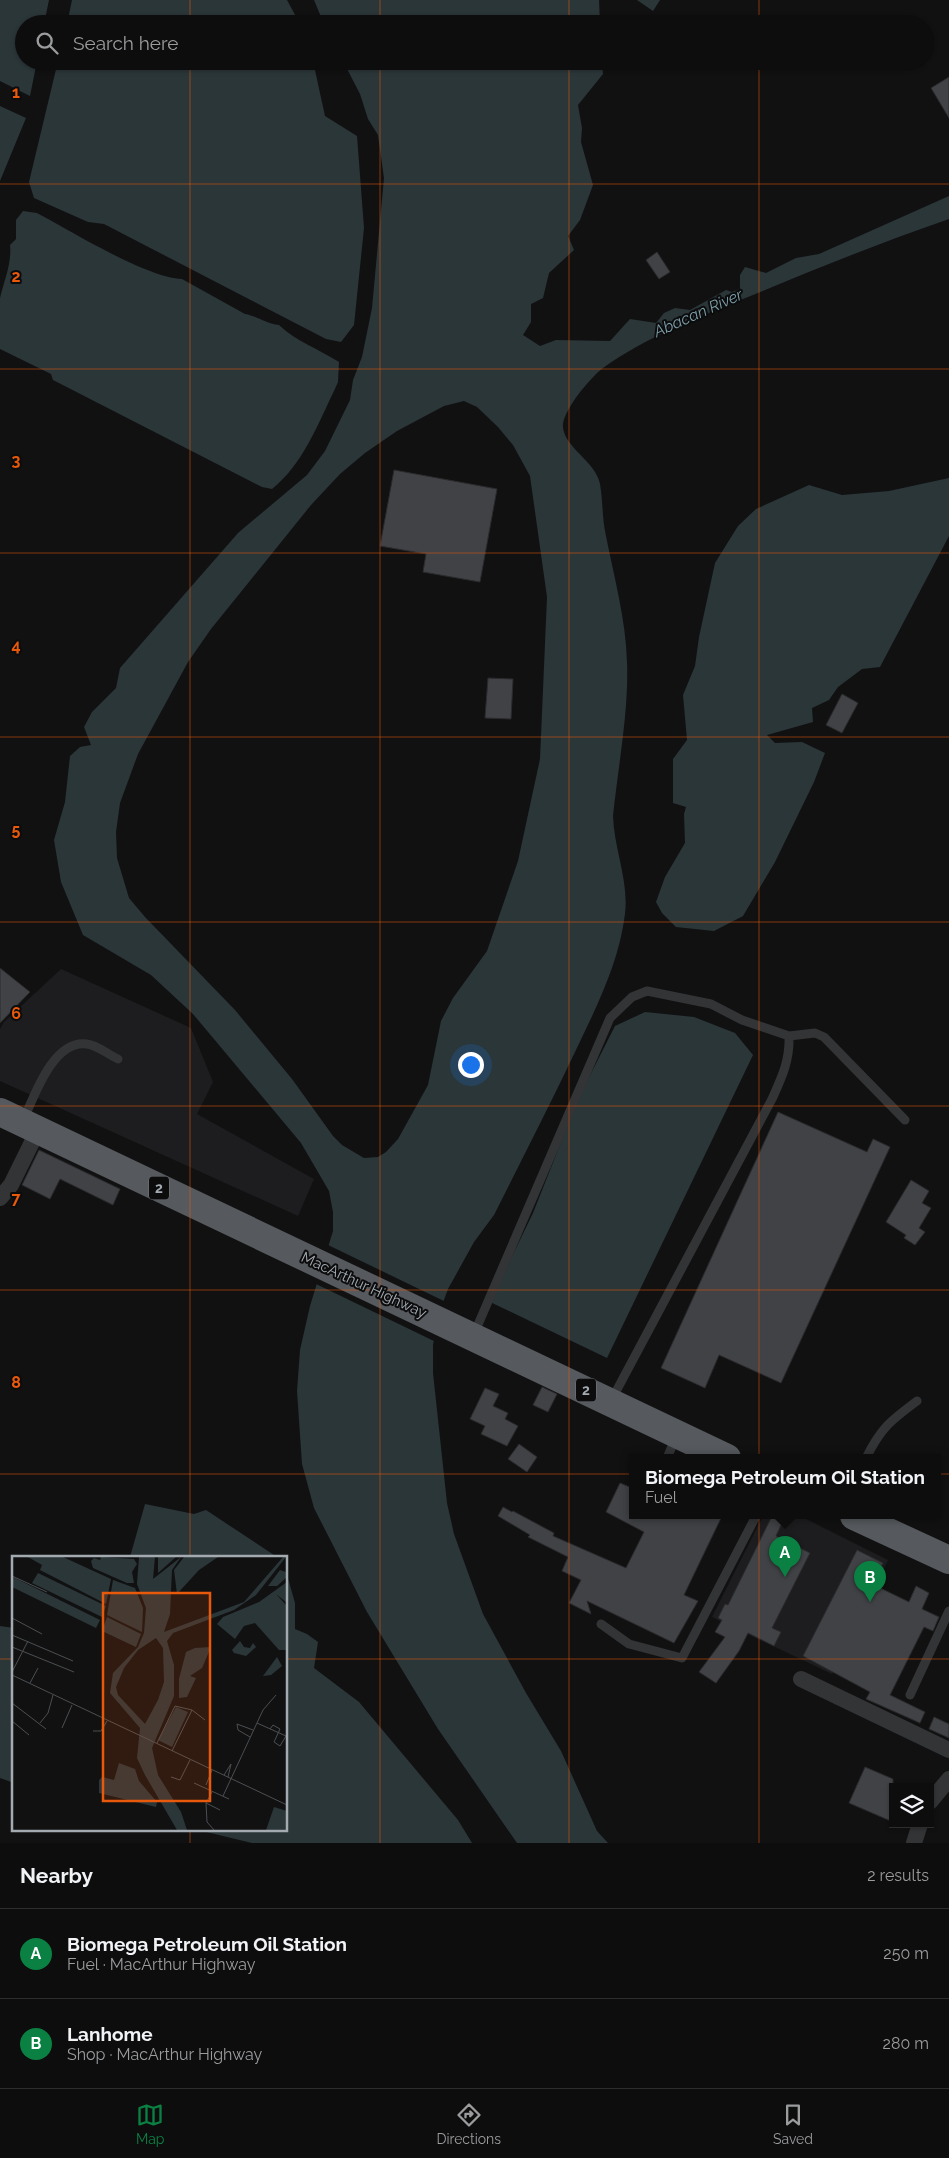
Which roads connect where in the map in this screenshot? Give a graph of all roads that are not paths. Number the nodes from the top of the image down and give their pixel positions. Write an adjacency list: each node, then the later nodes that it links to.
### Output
1 (790, 1036): 3 (lane); 6 (lane); 7 (lane)
2 (118, 1059): 4 (lane)
3 (905, 1120)
4 (20, 1122): 5 (street); 6 (highway, MacArthur Highway / 2)
5 (0, 1198)
6 (473, 1336): 7 (highway, MacArthur Highway / 2)
7 (610, 1401): 9 (highway, MacArthur Highway / 2)
8 (917, 1401): 11 (lane)
9 (672, 1447): 10 (highway, MacArthur Highway / 2)
10 (707, 1454)
11 (868, 1454)
12 (754, 1519): 16 (lane)
13 (860, 1519): 14 (highway)
14 (949, 1560)
15 (949, 1611): 18 (lane)
16 (601, 1624)
17 (801, 1679): 19 (street)
18 (910, 1695)
19 (949, 1750)
20 (949, 1779): 21 (street)
21 (934, 1797)
22 (919, 1828): 23 (street)
23 (914, 1843)

